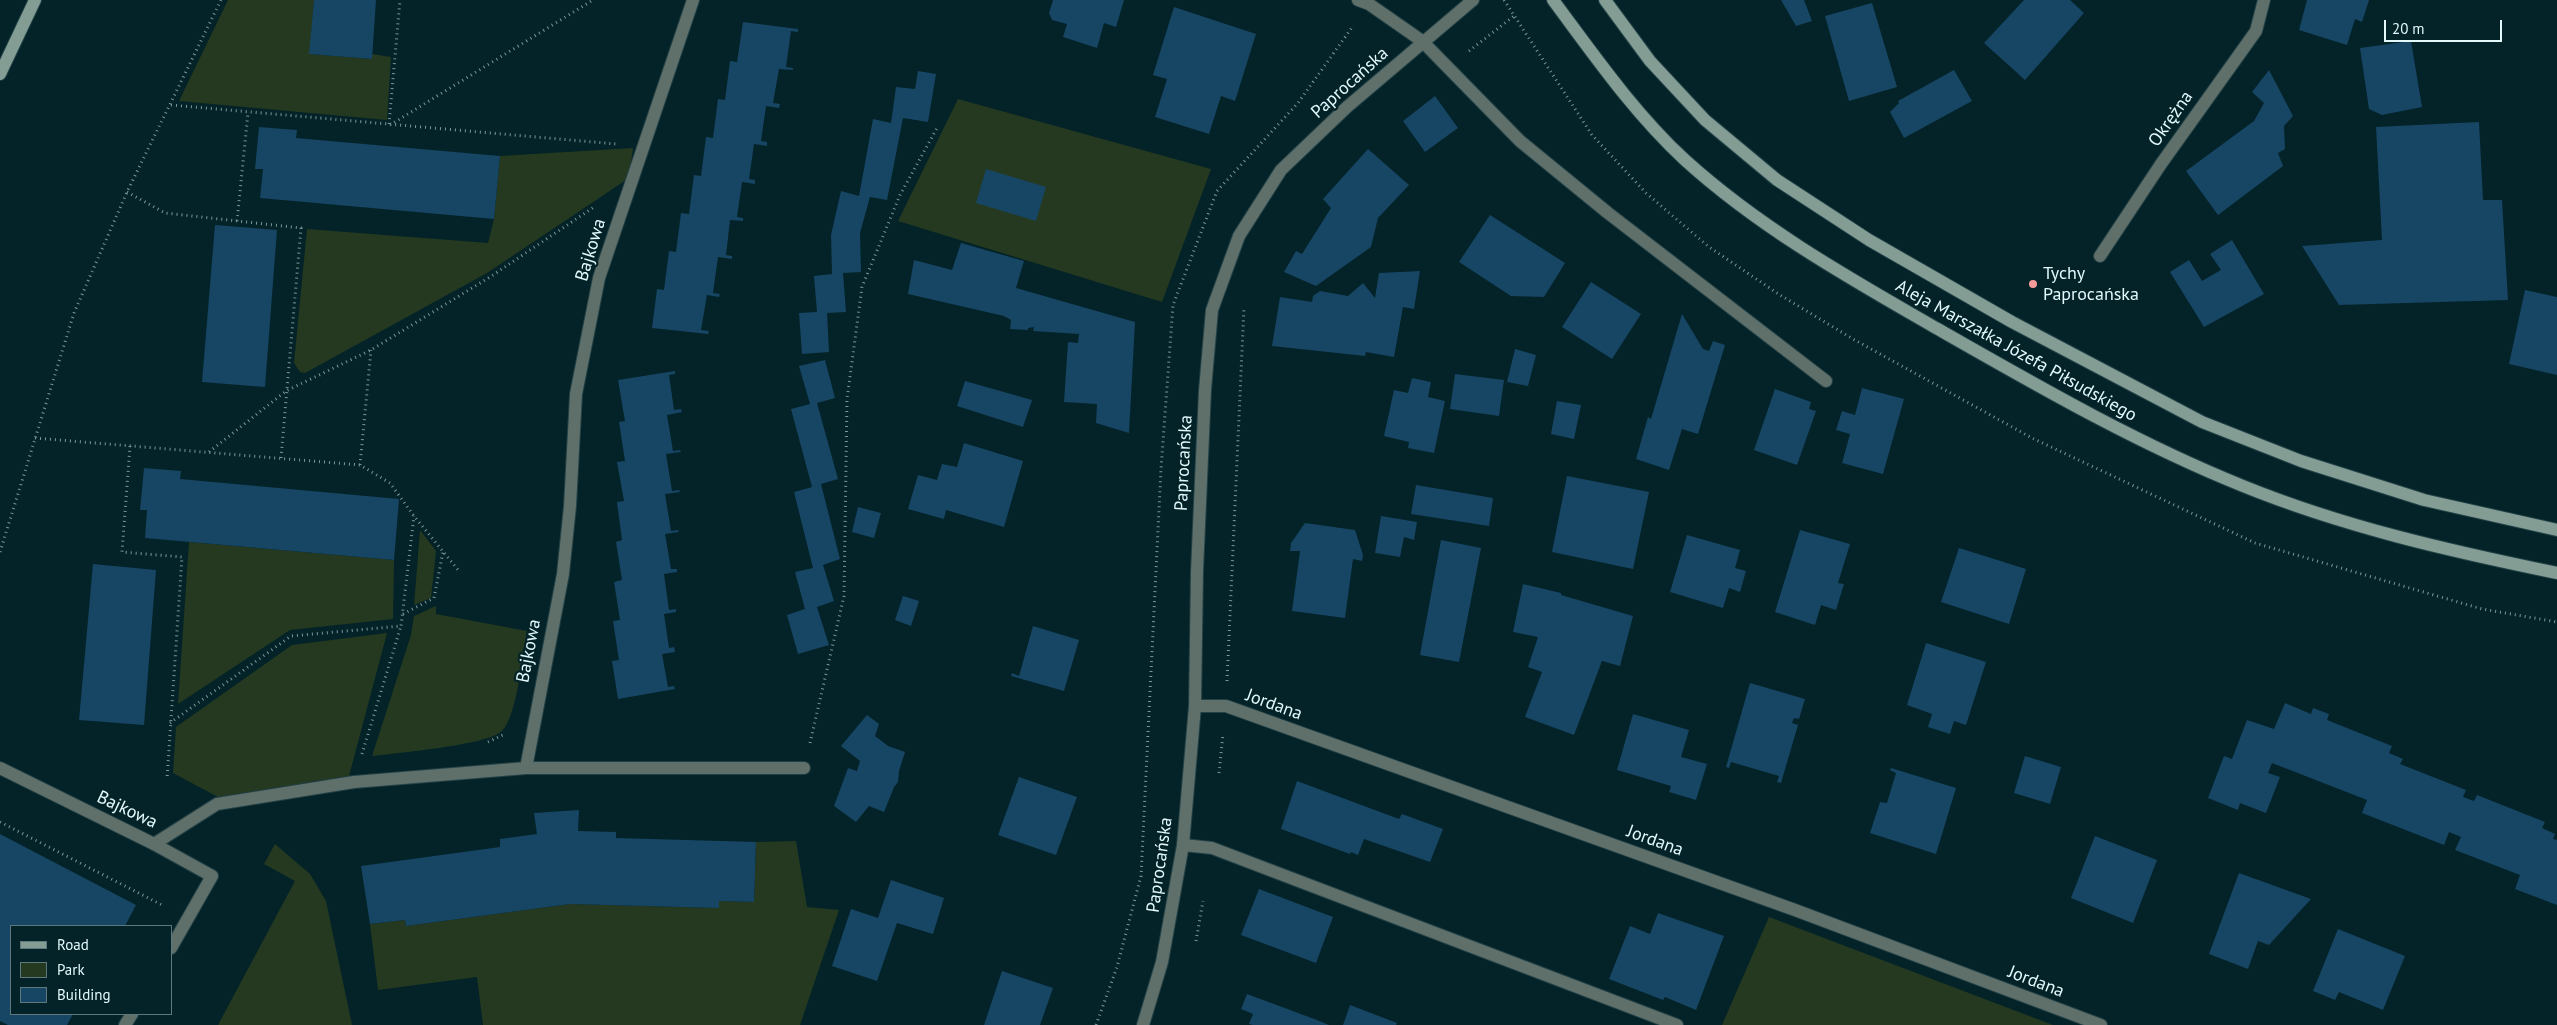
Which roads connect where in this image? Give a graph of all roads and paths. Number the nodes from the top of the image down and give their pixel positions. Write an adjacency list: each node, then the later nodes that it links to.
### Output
1 (35, 0): 14 (main road)
2 (221, 0): 15 (path)
3 (400, 0): 17 (path)
4 (594, 0): 17 (path)
5 (693, 0): 19 (street, Bajkowa)
6 (1358, 0): 12 (street)
7 (1473, 0): 12 (street, Paprocańska)
8 (1504, 0): 13 (path)
9 (1553, 0): 38 (main road, Aleja Marszałka Józefa Piłsudskiego)
10 (1605, 0): 34 (main road, Aleja Marszałka Józefa Piłsudskiego)
11 (2264, 0): 23 (street, Okrężna)
12 (1422, 41): 13 (street); 41 (street, Paprocańska)
13 (1444, 62): 26 (street)
14 (0, 74)
15 (171, 105): 16 (path); 21 (path)
16 (248, 113): 17 (path); 22 (path)
17 (389, 125): 19 (path)
18 (936, 128): 48 (path)
19 (644, 146): 20 (street, Bajkowa)
20 (631, 182): 25 (path); 47 (street, Bajkowa)
21 (126, 192): 22 (path); 28 (path)
22 (237, 221): 27 (path)
23 (2100, 256)
24 (1246, 301): 42 (path)
25 (371, 350): 27 (path); 32 (path)
26 (1826, 381)
27 (286, 391): 30 (path); 31 (path)
28 (35, 438): 29 (path); 36 (path)
29 (130, 446): 30 (path); 43 (path)
30 (209, 452): 31 (path)
31 (281, 458): 32 (path)
32 (360, 465): 33 (path)
33 (414, 516): 35 (path); 39 (path)
34 (2557, 530)
35 (443, 551): 37 (path); 39 (path)
36 (0, 552)
37 (459, 571)
38 (2557, 573)
39 (403, 614): 40 (path)
40 (401, 626): 43 (path); 51 (path)
41 (1195, 706): 42 (street, Jordana); 54 (street, Paprocańska)
42 (1226, 706): 50 (path); 61 (street, Jordana)
43 (170, 724): 49 (path)
44 (509, 728): 45 (path)
45 (485, 744)
46 (0, 768): 53 (street, Bajkowa)
47 (526, 768): 48 (street); 51 (street, Bajkowa)
48 (804, 768)
49 (166, 779)
50 (1218, 779)
51 (354, 782): 53 (street, Bajkowa)
52 (0, 822): 56 (path)
53 (154, 844): 56 (street)
54 (1183, 845): 59 (street, Paprocańska); 60 (street)
55 (1204, 896): 57 (path)
56 (189, 918): 58 (street)
57 (1195, 943)
58 (172, 946)
59 (1143, 1025)
60 (1677, 1025)
61 (2101, 1025)

